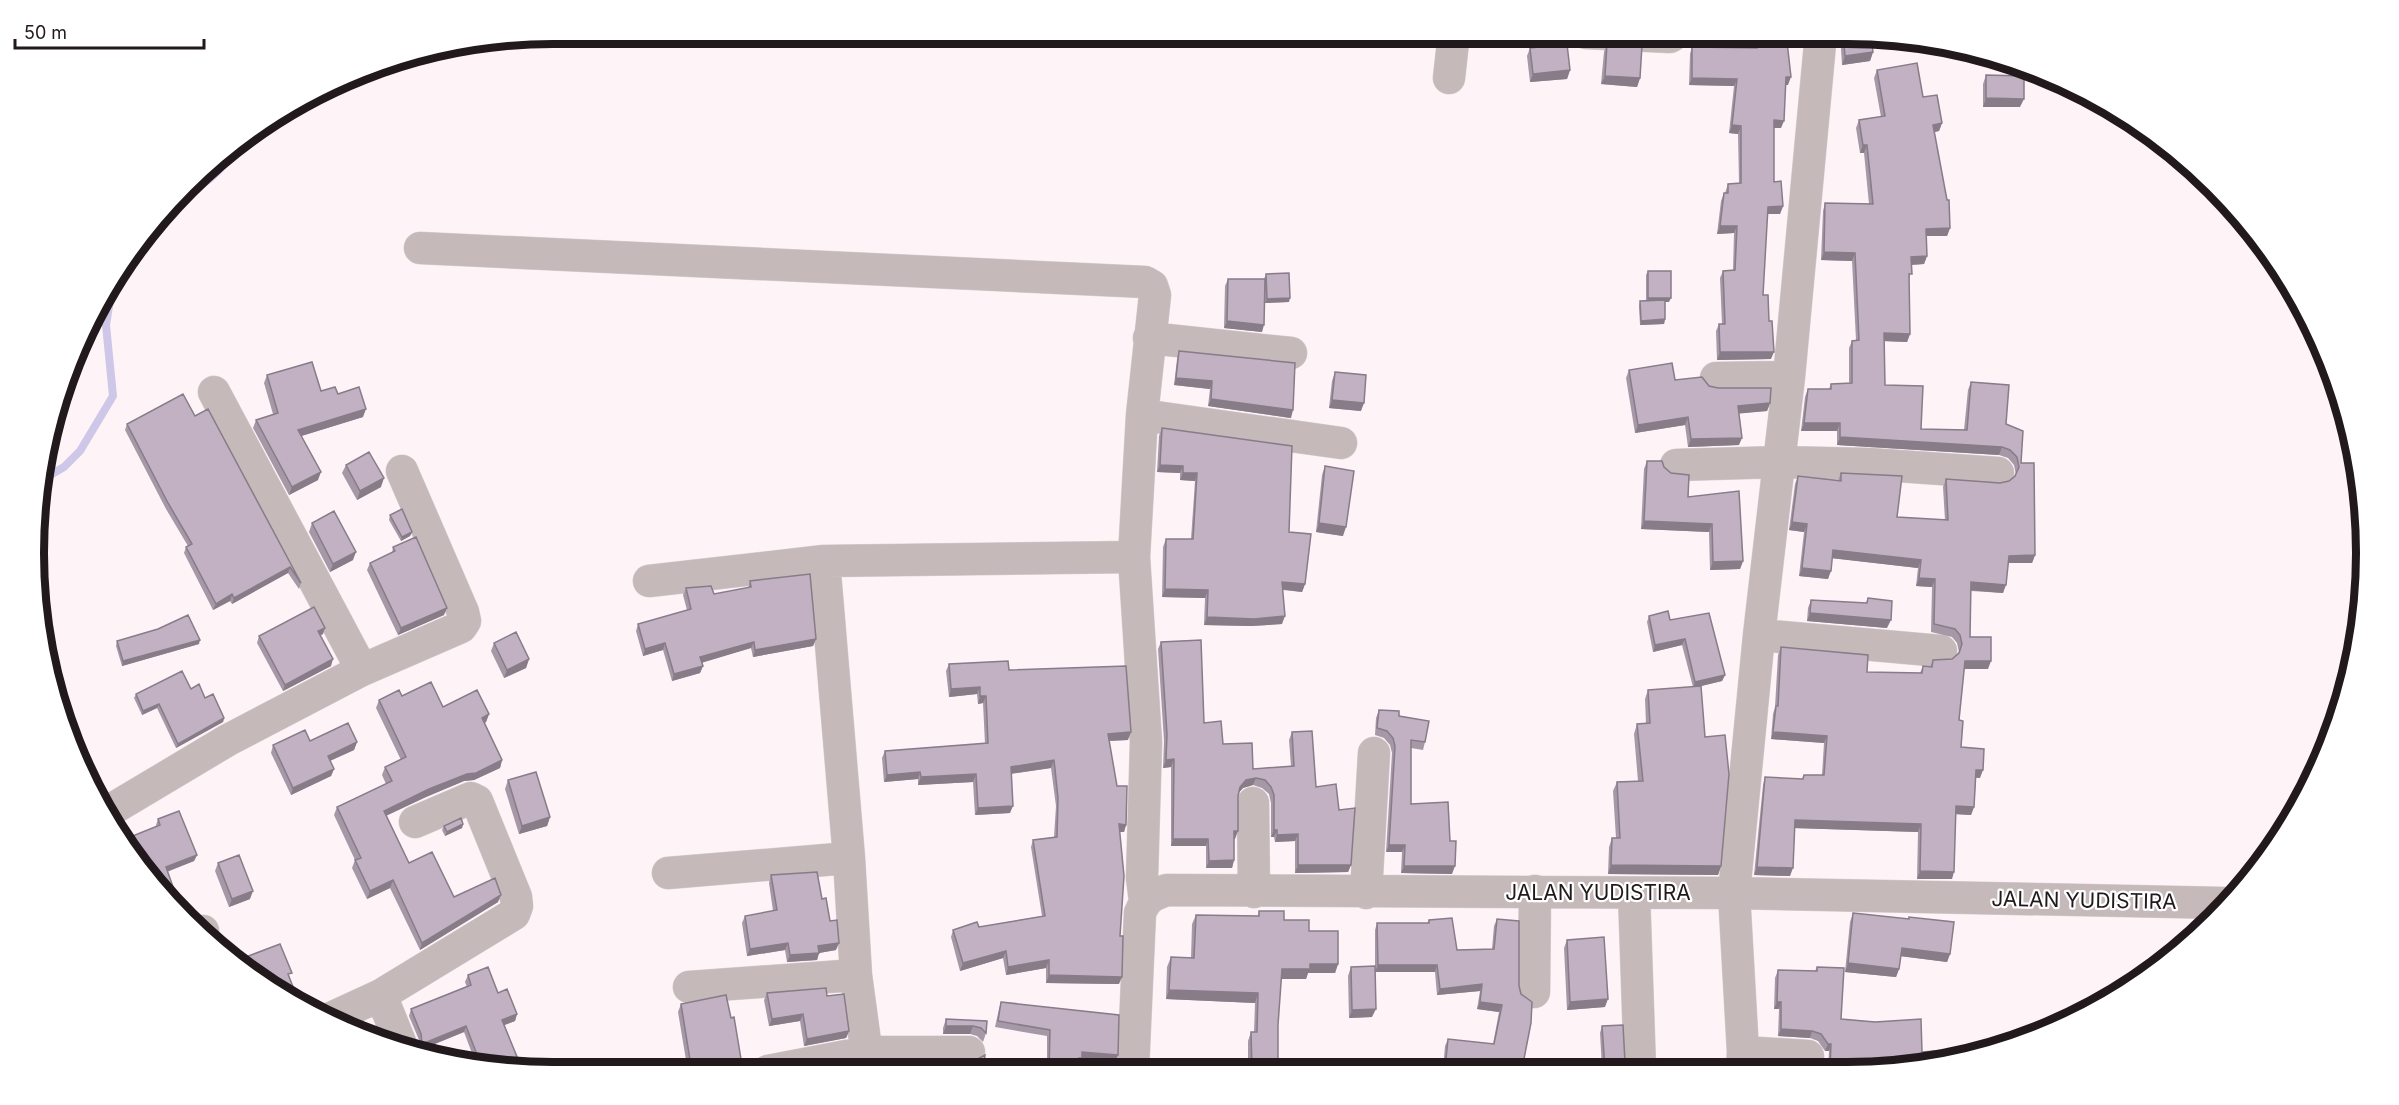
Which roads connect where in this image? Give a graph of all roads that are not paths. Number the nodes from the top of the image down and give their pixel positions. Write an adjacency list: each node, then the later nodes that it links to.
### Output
1 (1453, 44): 3 (street)
2 (1820, 44): 7 (street)
3 (1449, 78)
4 (420, 248): 5 (street)
5 (1149, 338): 6 (street); 10 (street)
6 (1291, 353)
7 (1789, 377): 8 (street); 12 (street)
8 (1716, 378)
9 (214, 392): 21 (street)
10 (1142, 416): 11 (street); 16 (street)
11 (1341, 443)
12 (1780, 462): 13 (street); 15 (street); 19 (street)
13 (1676, 465)
14 (402, 471): 21 (street)
15 (1998, 473)
16 (1134, 557): 17 (street); 33 (street)
17 (824, 561): 18 (street); 26 (street)
18 (650, 581)
19 (1759, 635): 20 (street); 32 (street)
20 (1941, 651)
21 (362, 670): 24 (street)
22 (1374, 753): 30 (street)
23 (1253, 803): 29 (street)
24 (113, 809)
25 (415, 822): 38 (street)
26 (849, 858): 27 (street); 35 (street)
27 (668, 873)
28 (1535, 891): 30 (street, JALAN YUDISTIRA); 31 (street, JALAN YUDISTIRA); 37 (street)
29 (1254, 892): 30 (street, JALAN YUDISTIRA); 33 (street, JALAN YUDISTIRA)
30 (1366, 893)
31 (1634, 893): 32 (street, JALAN YUDISTIRA); 46 (street)
32 (1734, 893): 34 (street, JALAN YUDISTIRA); 43 (street)
33 (1145, 901): 45 (street)
34 (2215, 903)
35 (856, 975): 36 (street); 44 (street)
36 (689, 987)
37 (1534, 992)
38 (381, 995): 39 (street); 40 (street)
39 (339, 1014)
40 (398, 1037)
41 (969, 1052): 44 (street)
42 (1808, 1056): 43 (street)
43 (1742, 1060)
44 (868, 1061)
45 (1133, 1062)
46 (1640, 1062)

